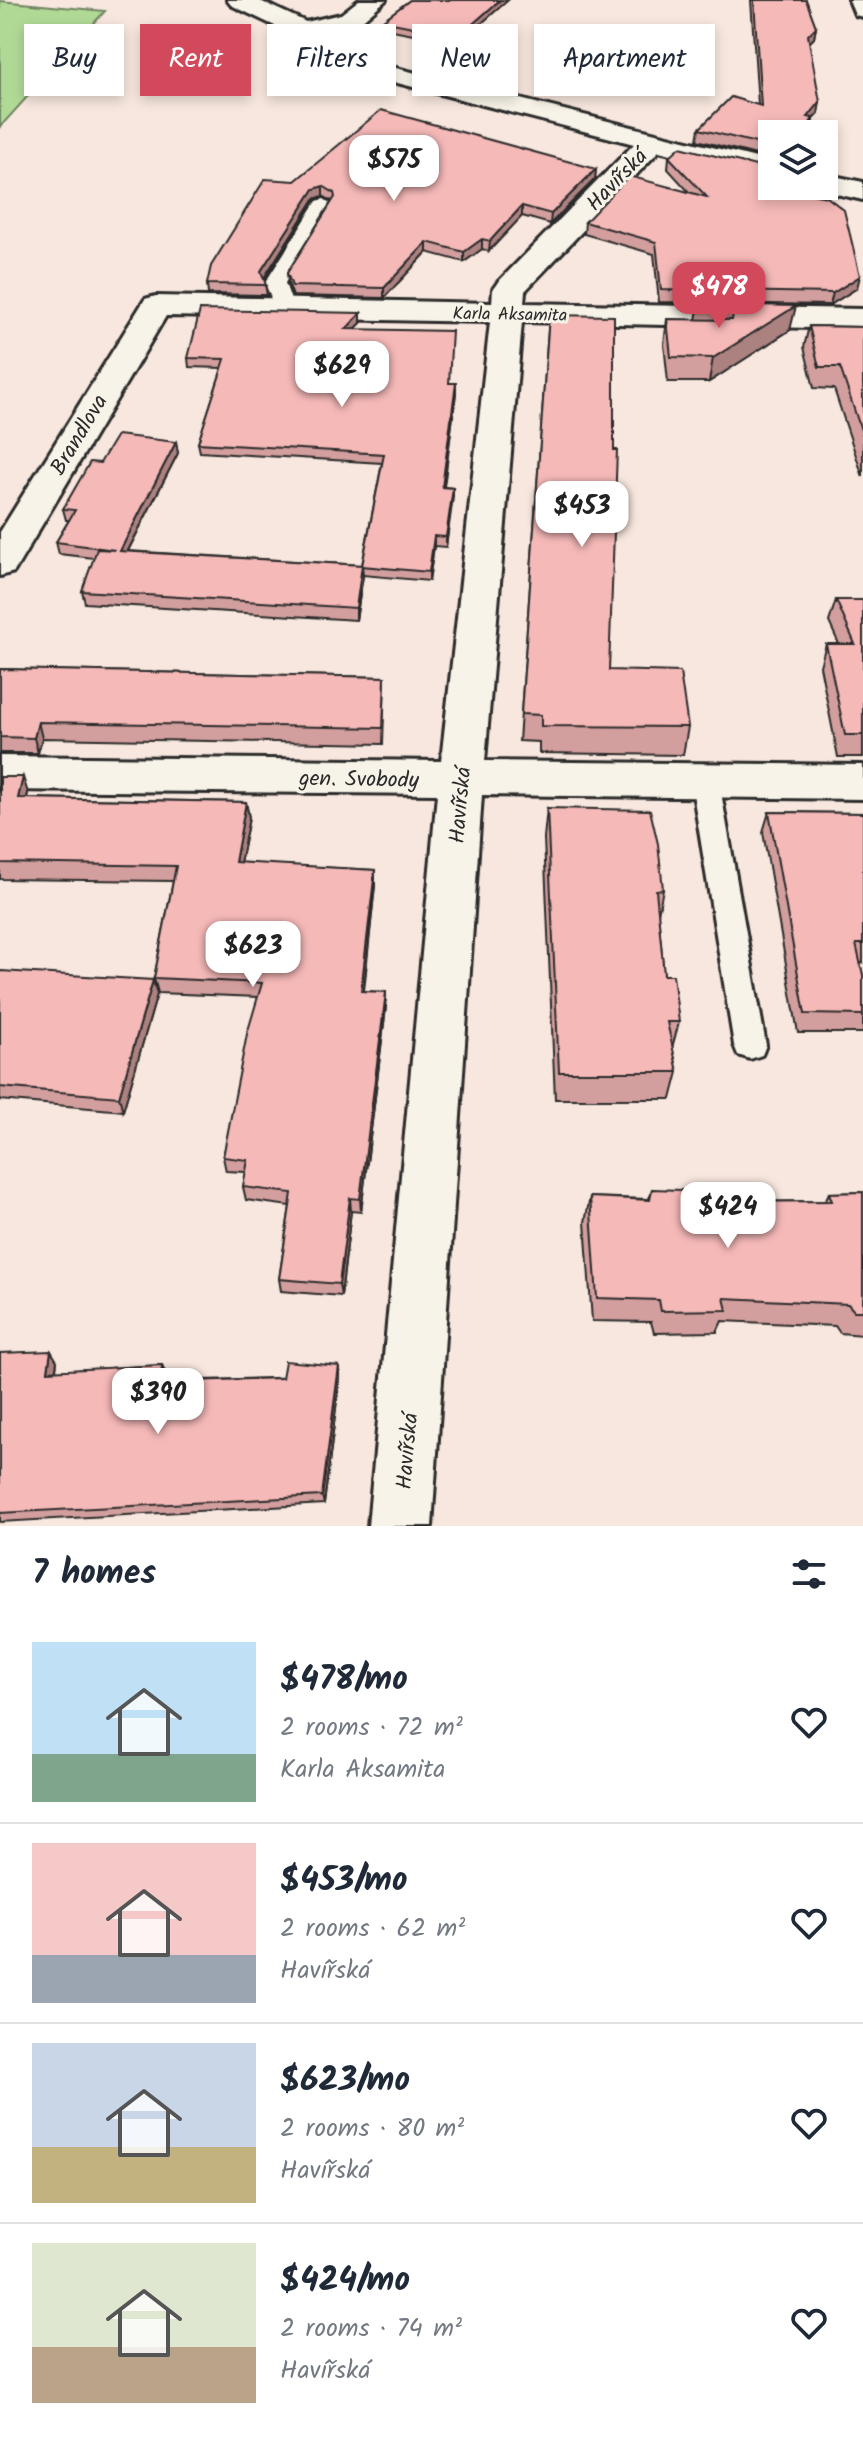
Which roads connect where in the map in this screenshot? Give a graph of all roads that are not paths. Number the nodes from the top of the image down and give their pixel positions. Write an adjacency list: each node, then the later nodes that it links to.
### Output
1 (239, 0): 5 (street)
2 (374, 0): 6 (street)
3 (861, 0): 4 (street)
4 (863, 10)
5 (290, 24)
6 (328, 24)
7 (396, 75): 8 (street)
8 (652, 142): 9 (street); 15 (street, Havířská)
9 (758, 168)
10 (838, 186): 11 (street)
11 (863, 191)
12 (324, 205): 14 (lane)
13 (156, 306): 14 (street, Karla Aksamita); 17 (street, Brandlova)
14 (284, 309): 15 (street, Karla Aksamita)
15 (508, 314): 16 (street, Karla Aksamita); 19 (street, Havířská)
16 (863, 319)
17 (0, 563)
18 (0, 773): 19 (street, gen. Svobody)
19 (461, 780): 20 (street, gen. Svobody); 23 (street, Havířská)
20 (705, 781): 21 (street, gen. Svobody); 22 (lane)
21 (863, 782)
22 (750, 1045)
23 (400, 1526)

